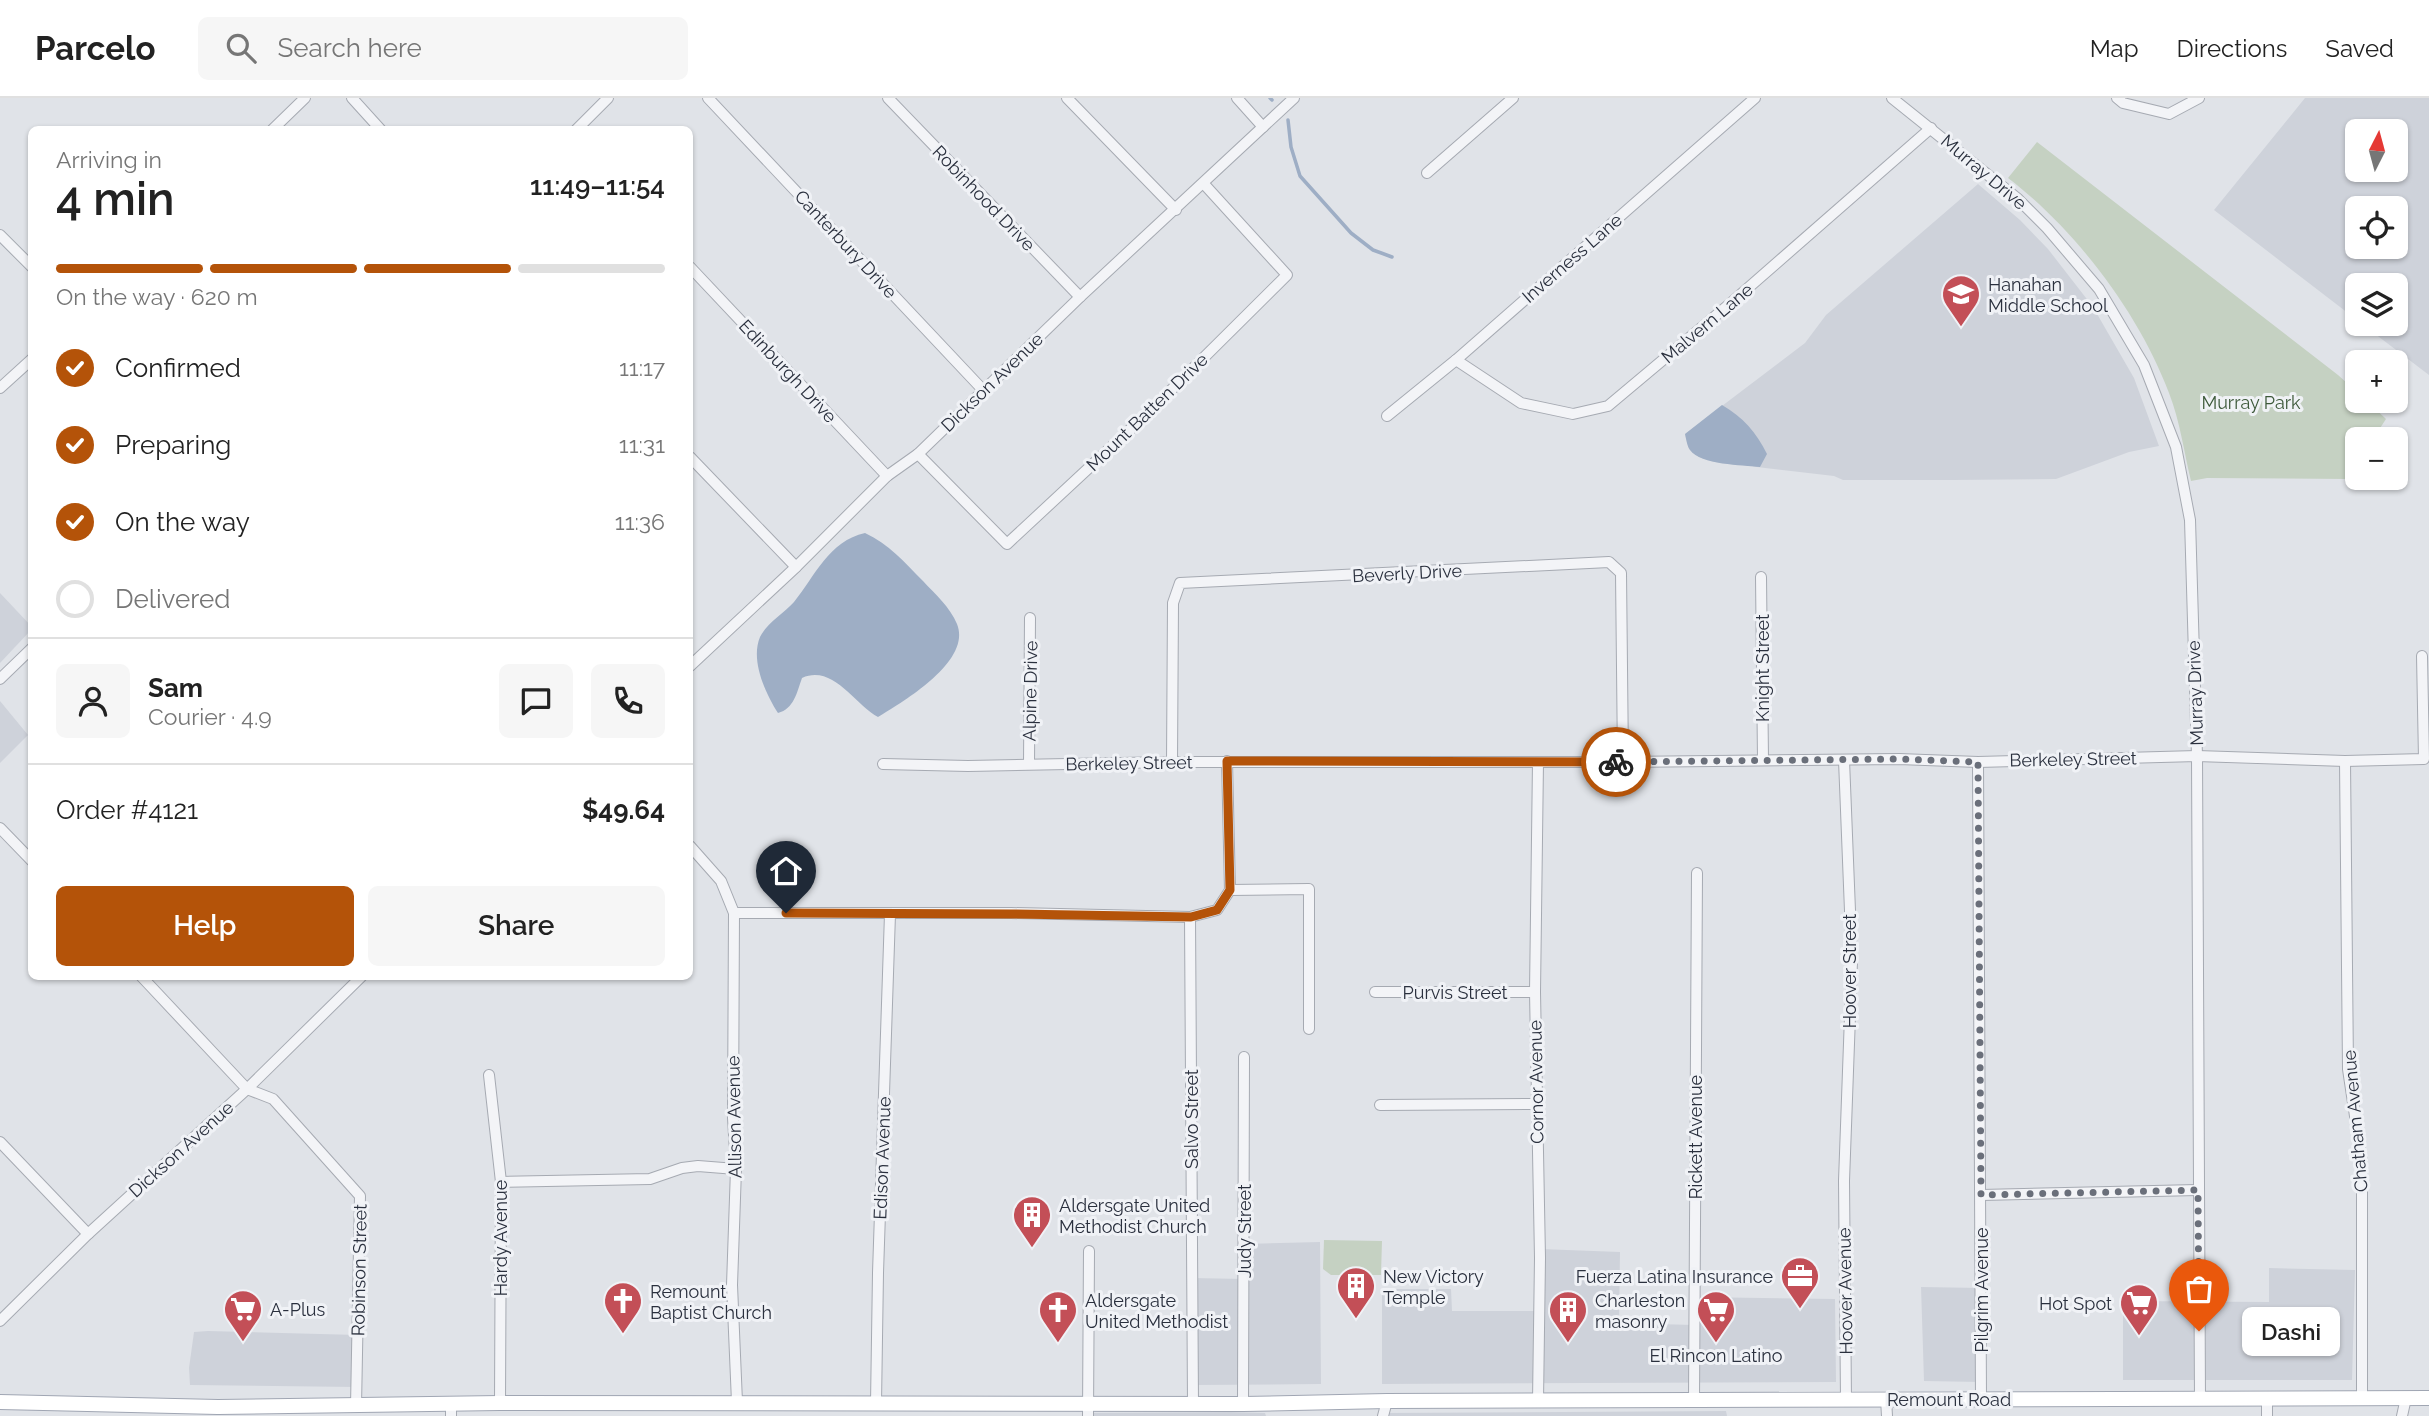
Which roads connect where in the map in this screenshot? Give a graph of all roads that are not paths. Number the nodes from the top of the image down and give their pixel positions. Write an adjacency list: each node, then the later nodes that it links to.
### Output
1 (305, 98): 14 (street)
2 (352, 98): 15 (street)
3 (608, 98): 16 (street)
4 (708, 98): 29 (street, Canterbury Drive)
5 (888, 98): 25 (street, Robinhood Drive)
6 (1067, 98): 21 (street)
7 (1237, 98): 17 (street)
8 (1294, 98): 17 (street, Dickson Avenue)
9 (1513, 98): 19 (street)
10 (1755, 98): 26 (street, Inverness Lane)
11 (1892, 98): 18 (street, Murray Drive)
12 (2117, 98): 13 (street)
13 (2199, 98)
14 (276, 126)
15 (377, 126)
16 (580, 126)
17 (1263, 127): 20 (street, Dickson Avenue)
18 (1931, 128): 26 (street, Malvern Lane); 41 (street, Murray Drive)
19 (1427, 173)
20 (1204, 184): 21 (street, Dickson Avenue); 31 (street, Mount Batten Drive)
21 (1175, 210): 25 (street, Dickson Avenue)
22 (0, 235): 23 (street)
23 (28, 263)
24 (693, 270): 33 (street, Edinburgh Drive)
25 (1080, 297): 29 (street, Dickson Avenue)
26 (1456, 360): 30 (street, Inverness Lane)
27 (28, 363): 28 (street)
28 (0, 388)
29 (983, 390): 31 (street, Dickson Avenue)
30 (1387, 416)
31 (918, 454): 33 (street, Dickson Avenue)
32 (693, 462): 34 (street)
33 (887, 475): 34 (street, Dickson Avenue)
34 (796, 567): 39 (street, Dickson Avenue)
35 (1761, 577): 42 (street, Knight Street)
36 (1030, 618): 51 (street, Alpine Drive)
37 (28, 652): 40 (street)
38 (2422, 656): 45 (street, Berkeley Street)
39 (693, 663)
40 (0, 679)
41 (2197, 756): 45 (street, Berkeley Street); 49 (street, Berkeley Street); 74 (street, Murray Drive)
42 (1763, 760): 43 (street, Berkeley Street); 48 (street, Berkeley Street)
43 (1844, 760): 49 (street, Berkeley Street); 72 (street, Hoover Street)
44 (1227, 761): 46 (street, Berkeley Street); 47 (street, Berkeley Street); 56 (street)
45 (2345, 761): 79 (street, Chatham Avenue)
46 (1172, 762): 48 (street, Beverly Drive); 51 (street, Berkeley Street)
47 (1538, 762): 48 (street, Berkeley Street); 63 (street, Cornor Avenue)
48 (1623, 762)
49 (1978, 762): 75 (street, Pilgrim Avenue)
50 (883, 764): 51 (street, Berkeley Street)
51 (1029, 764)
52 (0, 828): 54 (street)
53 (693, 849): 57 (street, Allison Avenue)
54 (28, 858)
55 (1697, 873): 88 (street, Rickett Avenue)
56 (1230, 890): 59 (street); 64 (street)
57 (734, 913): 58 (street); 71 (street, Allison Avenue)
58 (890, 914): 59 (street); 92 (street, Edison Avenue)
59 (1191, 917): 93 (street, Salvo Street)
60 (145, 980): 67 (street, Robinson Street)
61 (358, 980): 67 (street, Dickson Avenue)
62 (1376, 992): 63 (street, Purvis Street)
63 (1535, 992): 68 (street, Cornor Avenue)
64 (1309, 1029)
65 (1244, 1057): 94 (street, Judy Street)
66 (489, 1074): 73 (street, Hardy Avenue)
67 (247, 1089): 76 (street, Dickson Avenue); 96 (street, Robinson Street)
68 (1536, 1104): 69 (street); 87 (street, Cornor Avenue)
69 (1380, 1105)
70 (0, 1142): 76 (street)
71 (736, 1169): 73 (street); 90 (street, Allison Avenue)
72 (1844, 1181): 86 (street, Hoover Avenue)
73 (501, 1182): 91 (street, Hardy Avenue)
74 (2198, 1190): 75 (street); 84 (street, Murray Drive)
75 (1981, 1195): 83 (street, Pilgrim Avenue)
76 (88, 1234): 78 (street, Dickson Avenue)
77 (1089, 1251): 101 (street)
78 (0, 1321)
79 (2362, 1397): 80 (main road, Remount Road); 85 (main road, Remount Road)
80 (2406, 1398): 81 (main road, Remount Road); 105 (street)
81 (2429, 1398)
82 (1886, 1399): 83 (main road, Remount Road); 86 (main road, Remount Road); 103 (street)
83 (1981, 1399): 84 (main road, Remount Road)
84 (2200, 1399): 85 (main road, Remount Road)
85 (2267, 1399): 104 (street)
86 (1846, 1400): 88 (main road, Remount Road)
87 (1538, 1401): 88 (main road, Remount Road); 97 (main road, Remount Road)
88 (1694, 1401)
89 (0, 1402): 95 (main road, Remount Road)
90 (737, 1402): 92 (main road, Remount Road); 100 (main road, Remount Road)
91 (500, 1403): 99 (main road, Remount Road); 100 (main road, Remount Road)
92 (876, 1403): 101 (main road, Remount Road)
93 (1193, 1404): 94 (main road, Remount Road); 101 (main road, Remount Road)
94 (1234, 1408): 97 (main road, Remount Road)
95 (81, 1409): 98 (main road, Remount Road)
96 (348, 1409): 99 (main road, Remount Road); 102 (main road, Remount Road)
97 (1385, 1409)
98 (154, 1410): 102 (main road, Remount Road)
99 (451, 1410)
100 (715, 1410)
101 (1088, 1410)
102 (218, 1411)
103 (1886, 1416)
104 (2267, 1416)
105 (2402, 1416)

